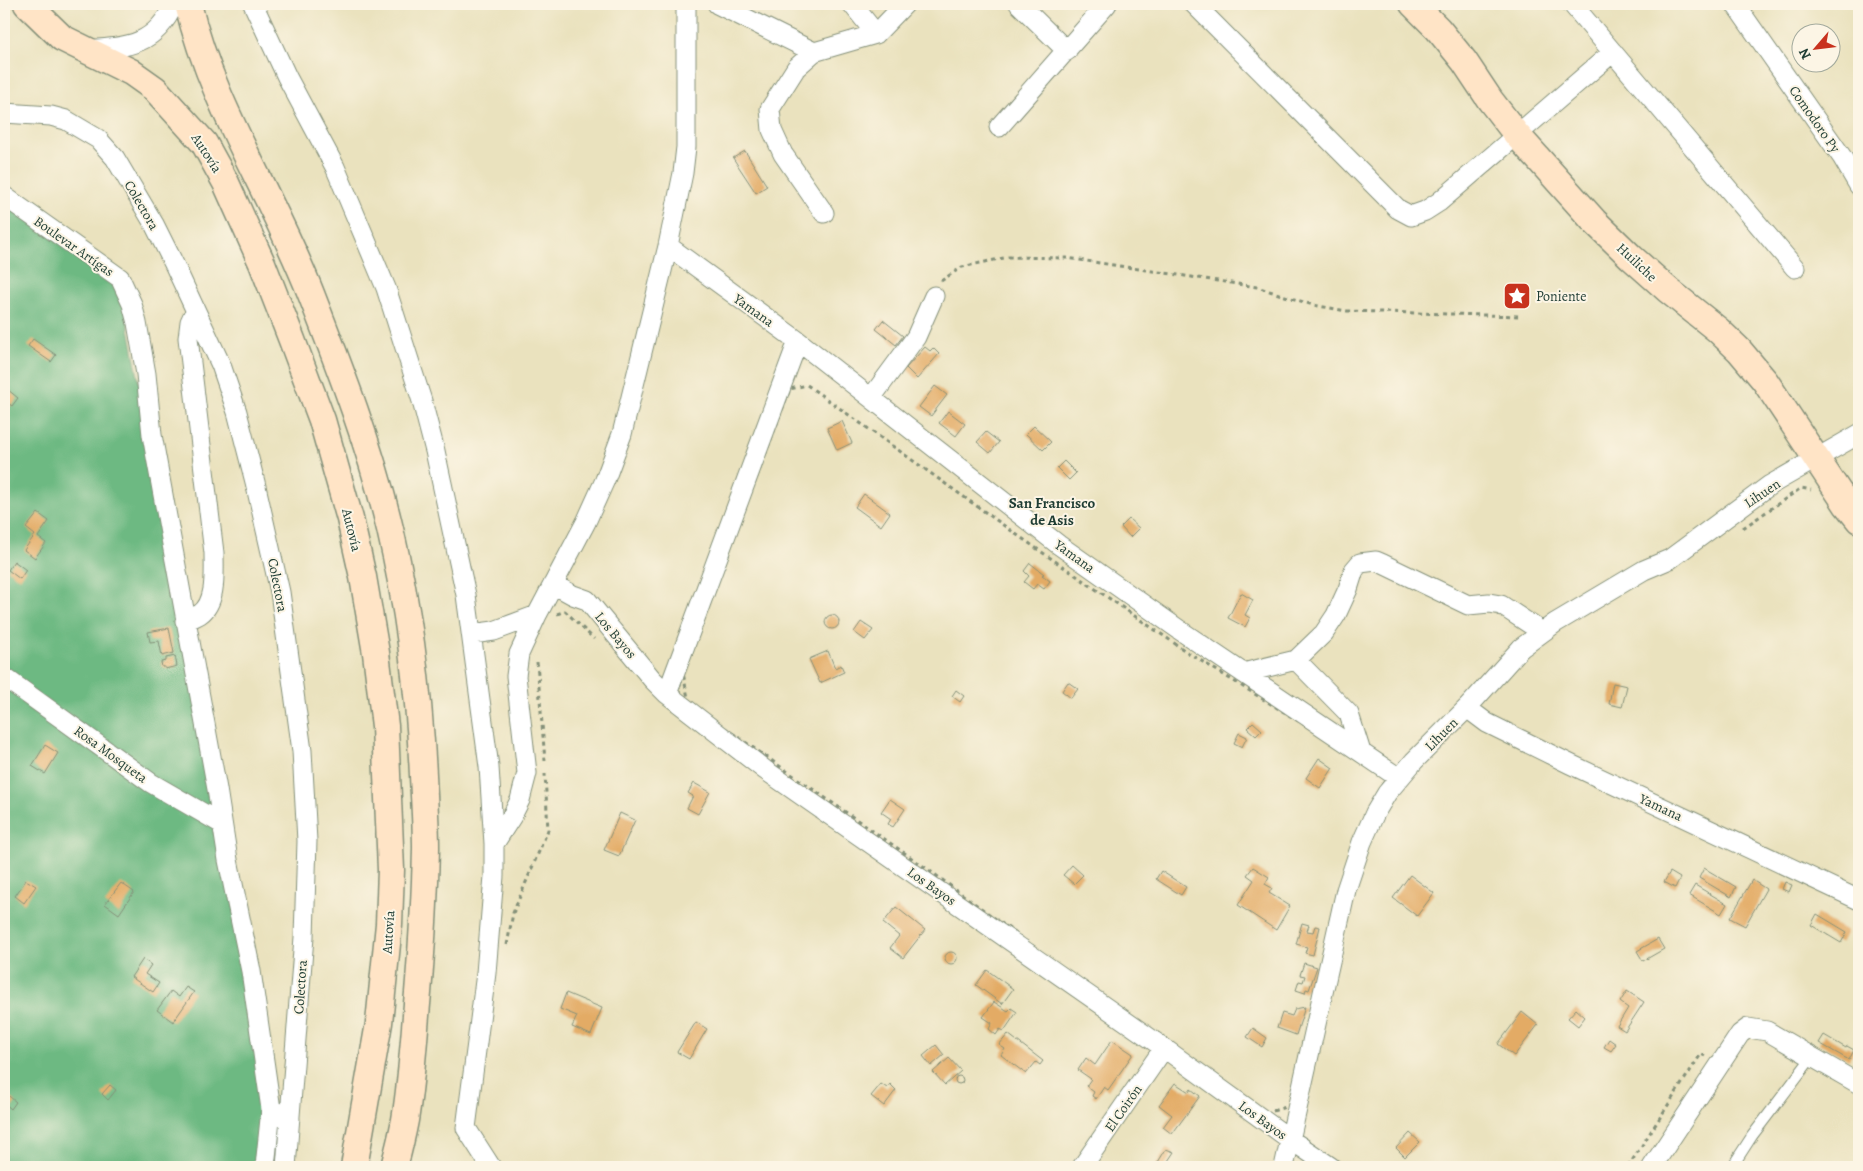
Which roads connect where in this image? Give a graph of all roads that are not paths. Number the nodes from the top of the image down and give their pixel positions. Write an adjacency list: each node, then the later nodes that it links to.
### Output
1 (27, 4): 16 (street, Autovía)
2 (174, 4): 16 (street)
3 (188, 4): 59 (street)
4 (253, 4): 39 (street)
5 (686, 4): 26 (street)
6 (717, 4): 18 (street)
7 (852, 4): 15 (street)
8 (905, 4): 15 (street)
9 (1019, 4): 17 (street)
10 (1107, 4): 17 (street)
11 (1194, 4): 22 (street)
12 (1413, 4): 22 (street, Huiliche)
13 (1572, 4): 19 (street)
14 (1735, 4): 23 (street, Comodoro Py)
15 (876, 34): 18 (street)
16 (85, 50): 58 (street, Autovía)
17 (1067, 51): 21 (street)
18 (814, 52): 25 (street)
19 (1613, 52): 22 (street); 27 (street)
20 (4, 113): 29 (street, Colectora)
21 (998, 127)
22 (1517, 135): 33 (street, Huiliche)
23 (1859, 186)
24 (4, 196): 37 (street, Boulevar Artígas)
25 (824, 213)
26 (668, 246): 30 (street, Yamana); 35 (street)
27 (1795, 268)
28 (934, 296): 31 (street)
29 (195, 311): 37 (street); 54 (street, Colectora)
30 (798, 341): 31 (street, Yamana); 43 (street)
31 (871, 398): 41 (street, Yamana)
32 (1859, 434): 33 (street, Lihuen)
33 (1817, 459): 34 (street, Huiliche); 38 (street, Lihuen)
34 (1859, 520)
35 (553, 584): 36 (street); 43 (street, Los Bayos)
36 (545, 615): 39 (street); 48 (street)
37 (185, 621): 47 (street)
38 (1542, 632): 40 (street); 44 (street, Lihuen)
39 (472, 634): 48 (street)
40 (1296, 660): 41 (street); 45 (street)
41 (1243, 673): 45 (street, Yamana)
42 (4, 678): 47 (street, Rosa Mosqueta)
43 (667, 694): 50 (street, Los Bayos)
44 (1467, 708): 46 (street, Lihuen); 49 (street, Yamana)
45 (1361, 752): 46 (street, Yamana)
46 (1399, 778): 55 (street, Lihuen)
47 (222, 824): 53 (street)
48 (494, 844): 60 (street)
49 (1859, 900)
50 (1164, 1048): 55 (street, Los Bayos); 61 (street, El Coirón)
51 (1812, 1057): 52 (street); 64 (street); 65 (lane)
52 (1859, 1084)
53 (270, 1109): 54 (street); 56 (street)
54 (290, 1119): 57 (street, Colectora)
55 (1291, 1140): 62 (street, Lihuen); 63 (street, Los Bayos)
56 (265, 1167)
57 (286, 1167)
58 (354, 1167)
59 (394, 1167)
60 (491, 1167)
61 (1082, 1167)
62 (1284, 1167)
63 (1332, 1167)
64 (1652, 1167)
65 (1732, 1167)

